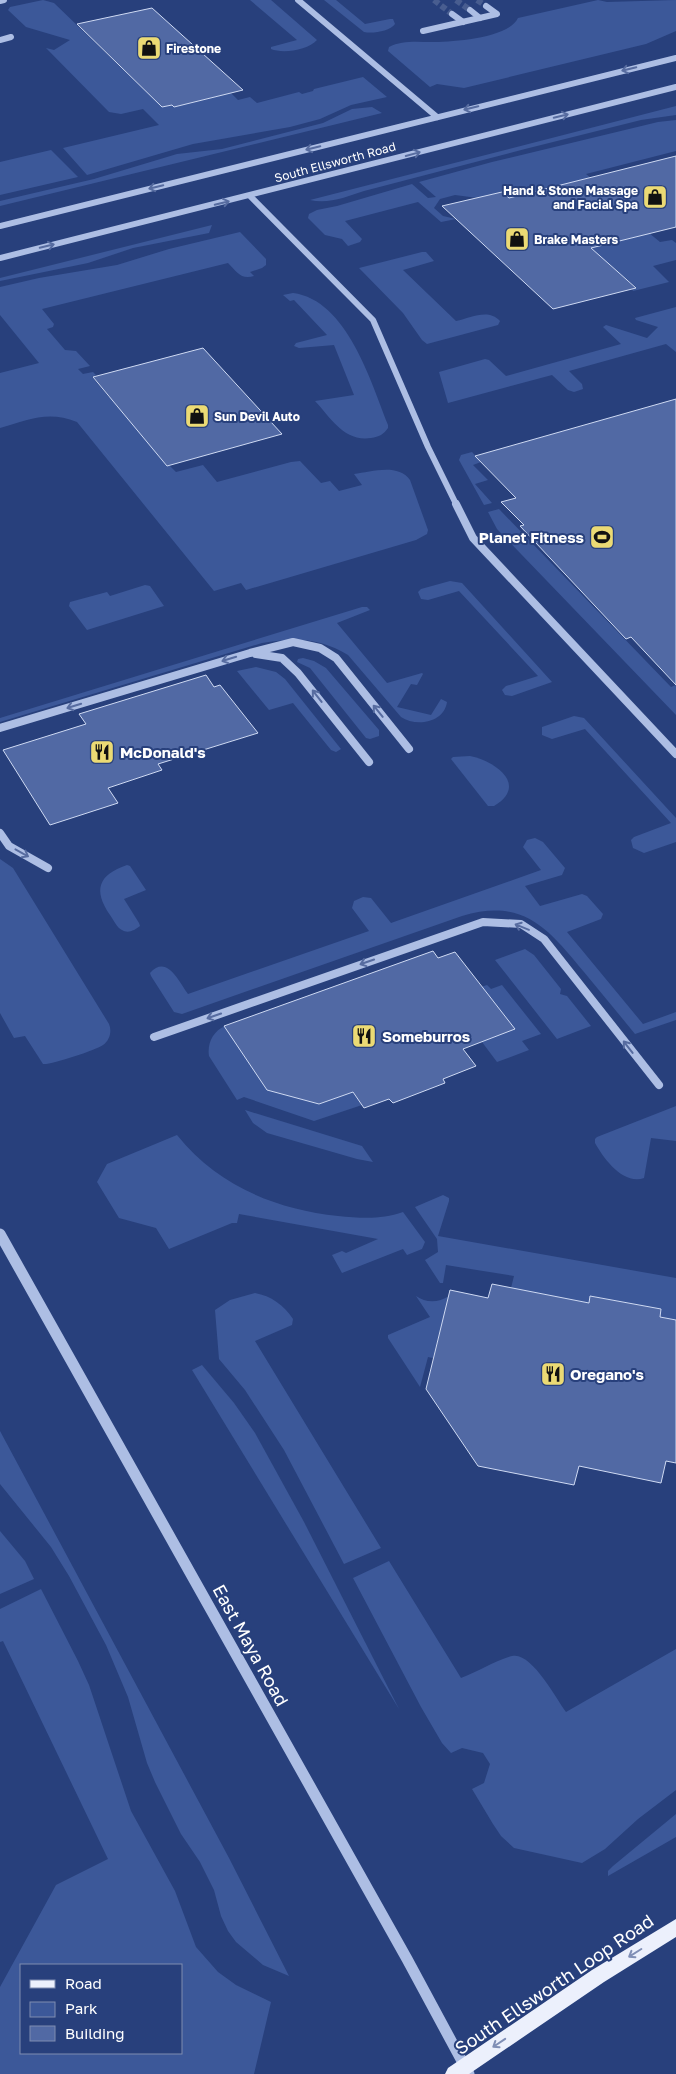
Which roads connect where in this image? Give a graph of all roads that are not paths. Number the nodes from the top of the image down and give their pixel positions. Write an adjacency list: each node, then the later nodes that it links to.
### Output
1 (298, 0): 12 (street)
2 (486, 6): 5 (street)
3 (470, 10): 5 (street)
4 (452, 14): 6 (street)
5 (480, 18): 6 (street)
6 (463, 22): 7 (street)
7 (423, 31)
8 (11, 37): 9 (street)
9 (0, 40)
10 (676, 58): 12 (street, South Ellsworth Road, one-way to 12)
11 (676, 87): 13 (street, South Ellsworth Road, one-way to 11)
12 (437, 117): 14 (street, South Ellsworth Road, one-way to 14)
13 (250, 196): 15 (street, South Ellsworth Road, one-way to 13); 19 (street)
14 (0, 226)
15 (0, 258)
16 (250, 653): 17 (street, one-way to 17); 18 (street, one-way to 16); 20 (street, one-way to 16)
17 (0, 728)
18 (409, 749)
19 (676, 754)
20 (369, 762)
21 (0, 833): 22 (street, one-way to 22)
22 (48, 868)
23 (154, 1037): 24 (street, one-way to 23)
24 (659, 1085)
25 (0, 1234): 27 (street, East Maya Road)
26 (676, 1927): 27 (main road, South Ellsworth Loop Road, one-way to 27)
27 (463, 2071)

